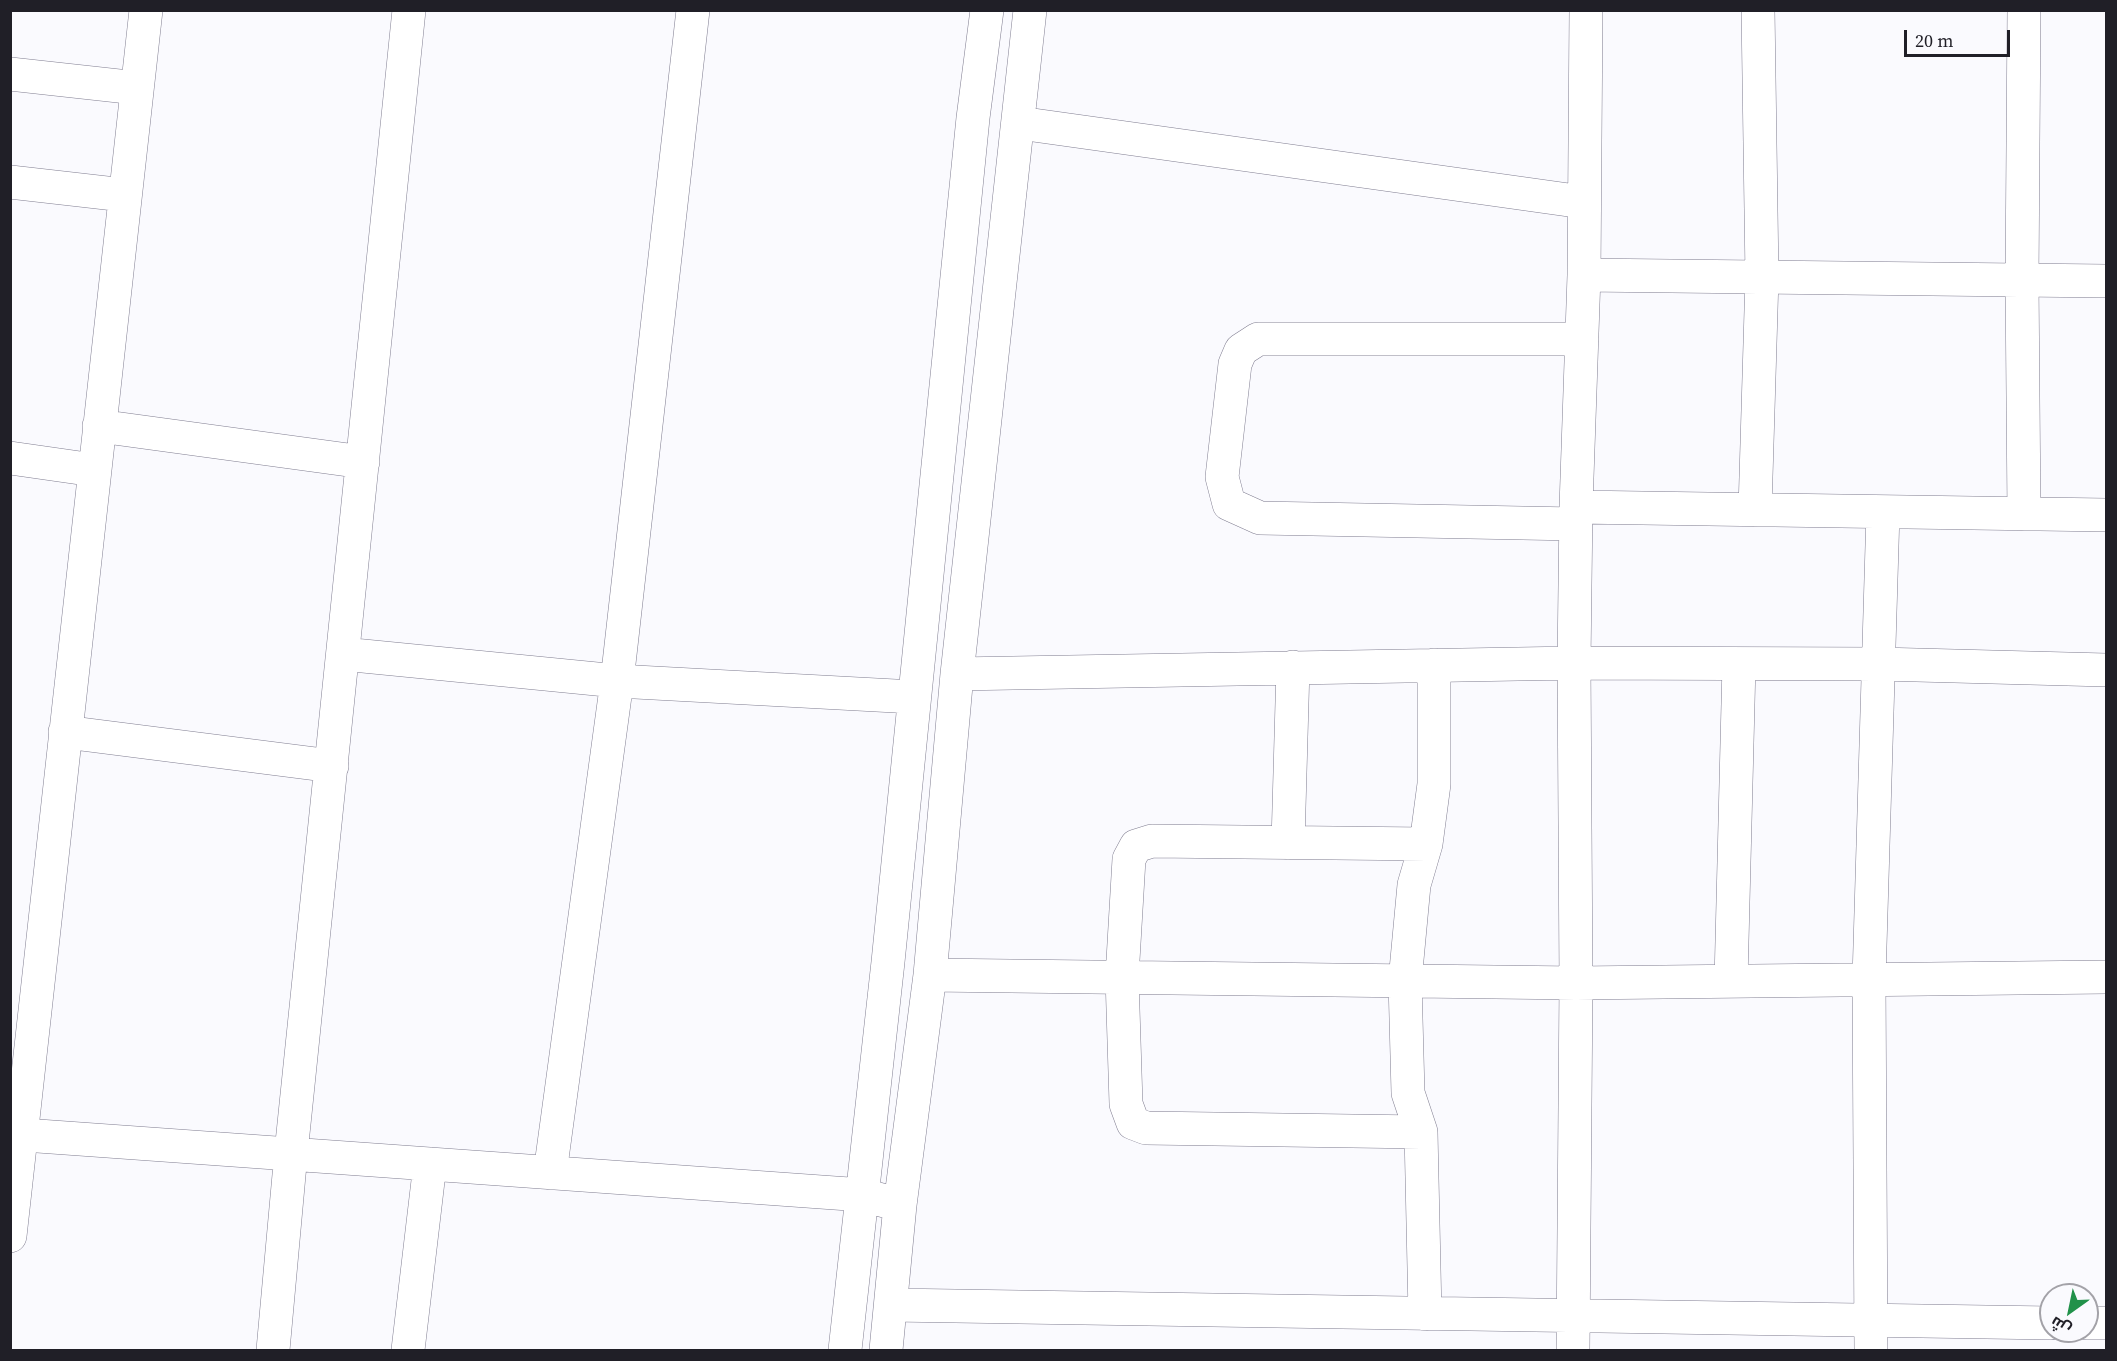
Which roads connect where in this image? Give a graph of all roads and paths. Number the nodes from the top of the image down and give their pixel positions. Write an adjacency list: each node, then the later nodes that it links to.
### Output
1 (146, 10): 10 (street)
2 (409, 10): 22 (street)
3 (693, 10): 37 (street)
4 (987, 10): 38 (street)
5 (1030, 10): 11 (street)
6 (1586, 10): 14 (street)
7 (1758, 10): 16 (street)
8 (2024, 10): 17 (street)
9 (10, 74): 10 (street)
10 (137, 88): 13 (street)
11 (1019, 123): 14 (street); 36 (street)
12 (10, 182): 13 (street)
13 (124, 195): 20 (street)
14 (1583, 202): 15 (street)
15 (1584, 275): 16 (street); 19 (street)
16 (1762, 277): 17 (street); 24 (street)
17 (2022, 280): 18 (street); 26 (street)
18 (2106, 280)
19 (1581, 339): 27 (street); 27 (street)
20 (99, 426): 22 (street); 23 (street)
21 (10, 458): 23 (street)
22 (363, 462): 29 (street)
23 (94, 470): 39 (street)
24 (1755, 510): 25 (street); 27 (street)
25 (1883, 512): 26 (street); 32 (street)
26 (2024, 514): 28 (street)
27 (1576, 515): 30 (street)
28 (2106, 515)
29 (343, 654): 37 (street); 40 (street)
30 (1574, 663): 31 (street); 33 (street); 49 (street)
31 (1739, 664): 32 (street); 48 (street)
32 (1879, 664): 35 (street); 46 (street)
33 (1434, 665): 34 (street); 42 (street)
34 (1293, 667): 36 (street); 41 (street)
35 (2106, 670)
36 (957, 674): 43 (street)
37 (617, 681): 38 (street); 54 (street)
38 (914, 697): 55 (street)
39 (65, 732): 40 (street); 51 (street)
40 (332, 766): 52 (street)
41 (1288, 843): 42 (street); 44 (street)
42 (1426, 844): 47 (street)
43 (930, 975): 44 (street); 56 (street)
44 (1122, 977): 47 (street); 50 (street)
45 (2106, 977): 46 (street)
46 (1869, 980): 48 (street); 62 (street)
47 (1405, 981): 49 (street); 50 (street)
48 (1731, 981): 49 (street)
49 (1576, 983): 60 (street)
50 (1421, 1132): 59 (street)
51 (16, 1134): 52 (street); 57 (street)
52 (291, 1153): 53 (street); 63 (street)
53 (430, 1164): 54 (street); 64 (street)
54 (550, 1173): 55 (street)
55 (863, 1195): 56 (street); 65 (street)
56 (900, 1205): 58 (street)
57 (10, 1236)
58 (891, 1305): 59 (street); 66 (street)
59 (1425, 1314): 60 (street)
60 (1572, 1317): 62 (street); 67 (street)
61 (2039, 1324): 62 (street)
62 (1871, 1335)
63 (273, 1350)
64 (408, 1350)
65 (845, 1350)
66 (886, 1350)
67 (1573, 1350)

